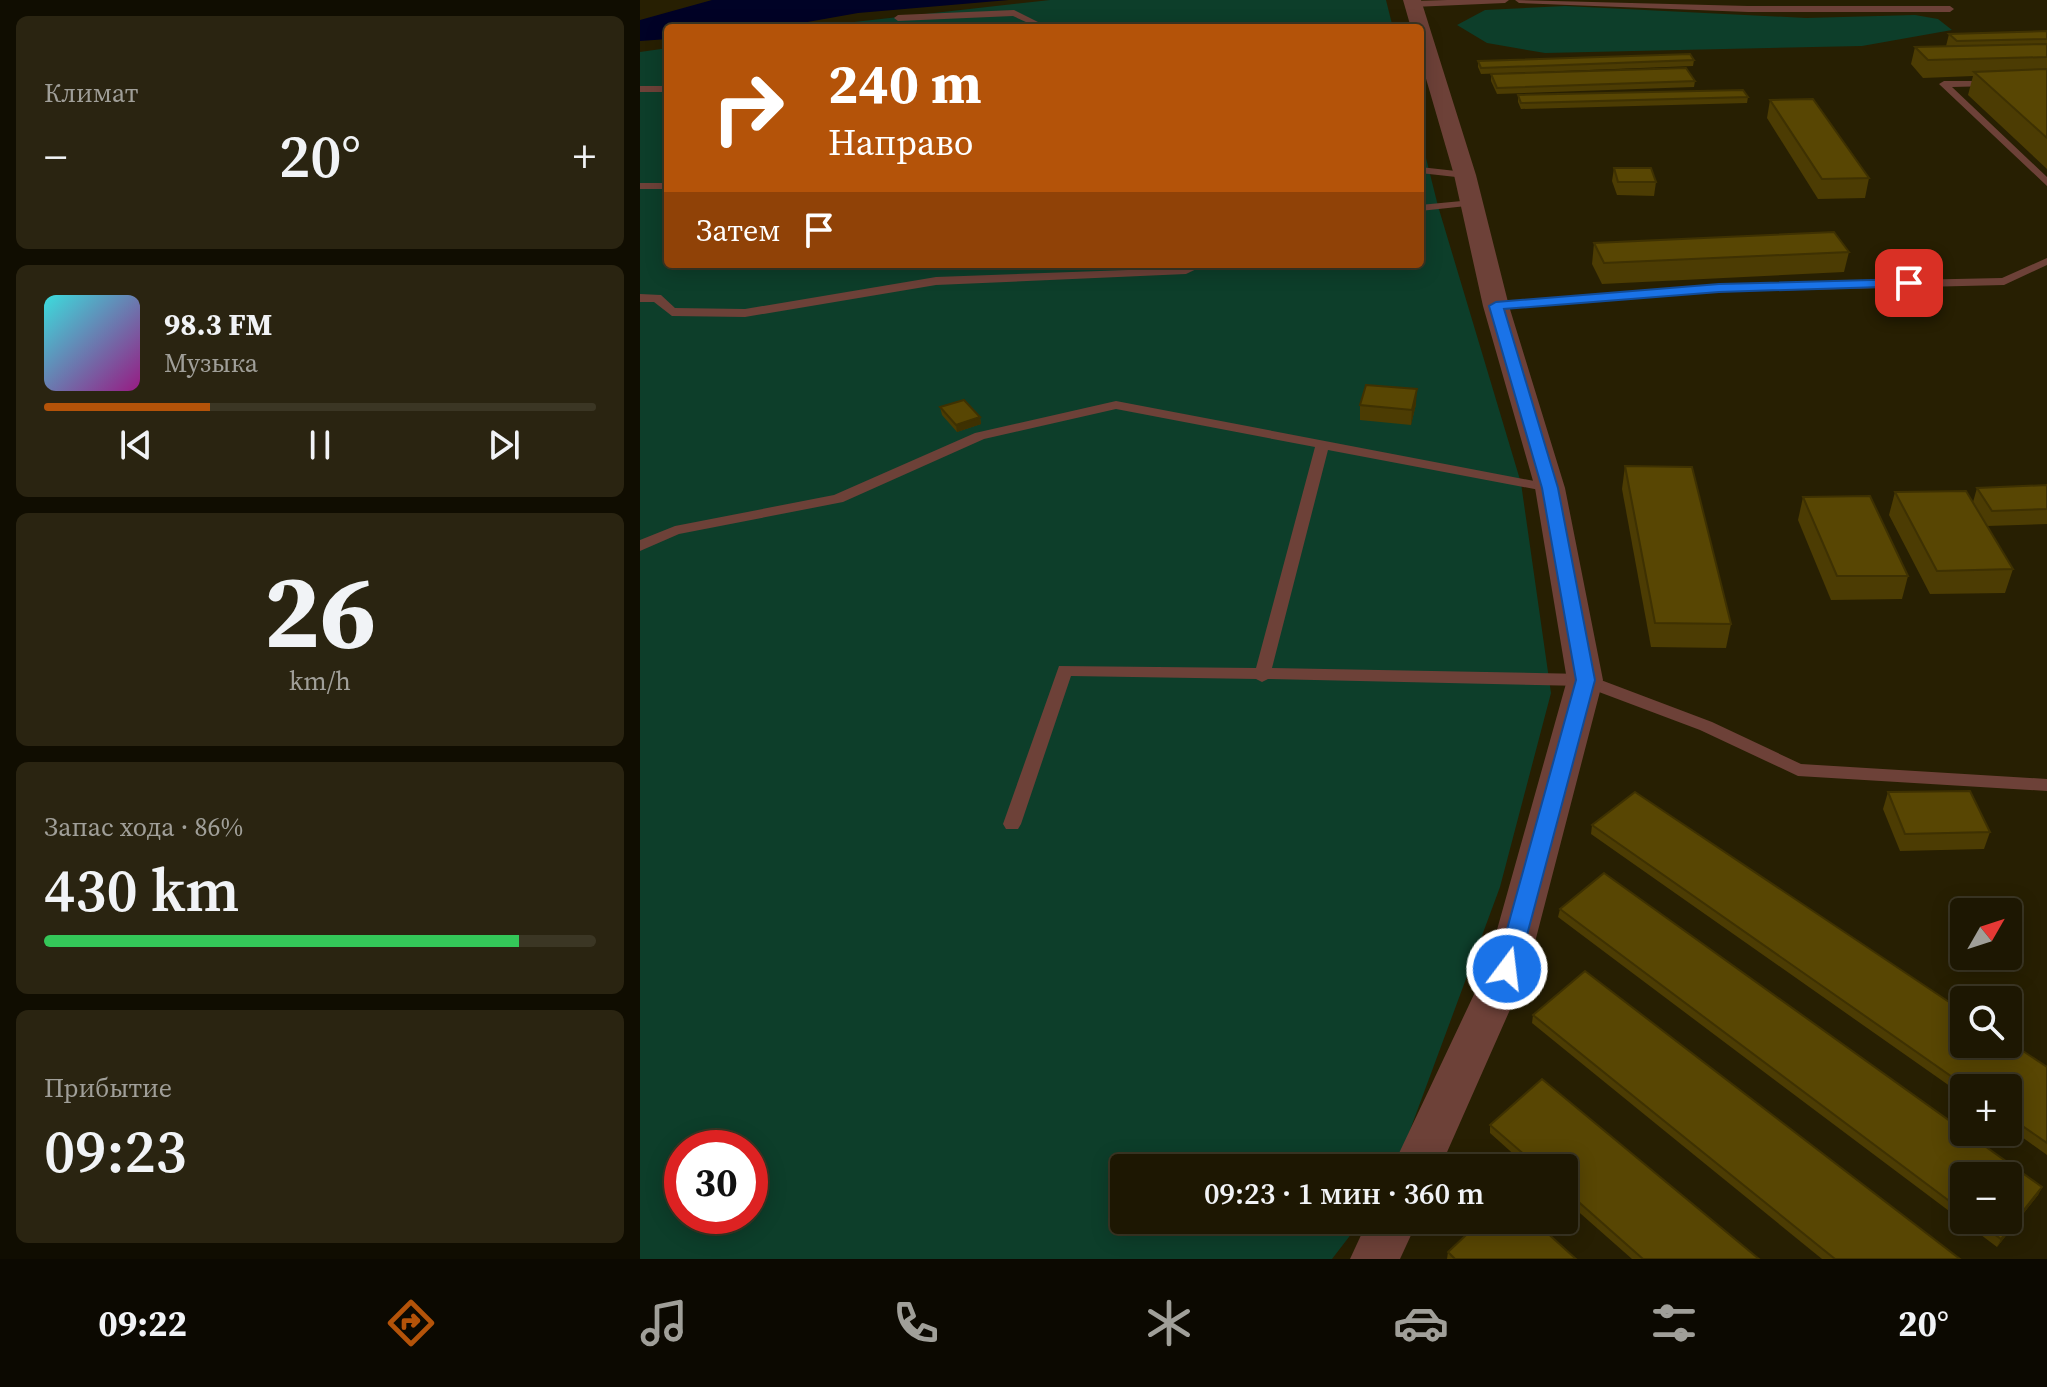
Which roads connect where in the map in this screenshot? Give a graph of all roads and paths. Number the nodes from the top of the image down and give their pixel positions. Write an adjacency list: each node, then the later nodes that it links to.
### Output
1 (1505, 0): 3 (lane)
2 (1519, 0): 4 (lane)
3 (1413, 2): 7 (street)
4 (1950, 9)
5 (898, 18): 6 (lane)
6 (1037, 24)
7 (1419, 24)
8 (1424, 39): 16 (street)
9 (2003, 82): 13 (lane)
10 (640, 89): 11 (lane)
11 (664, 89)
12 (1424, 172): 16 (lane)
13 (2047, 183)
14 (640, 186): 15 (lane)
15 (664, 186)
16 (1468, 189): 17 (lane); 21 (street)
17 (1424, 206)
18 (2047, 261): 21 (lane)
19 (1192, 268): 20 (lane)
20 (640, 298)
21 (1496, 306): 23 (street)
22 (1322, 446): 23 (lane); 24 (lane); 25 (lane)
23 (1550, 488): 26 (street)
24 (640, 546)
25 (1262, 676): 26 (lane); 28 (lane)
26 (1585, 680): 27 (lane); 29 (street)
27 (2047, 785)
28 (1012, 824)
29 (1422, 1154)
30 (1387, 1234): 31 (street)
31 (1375, 1259)

